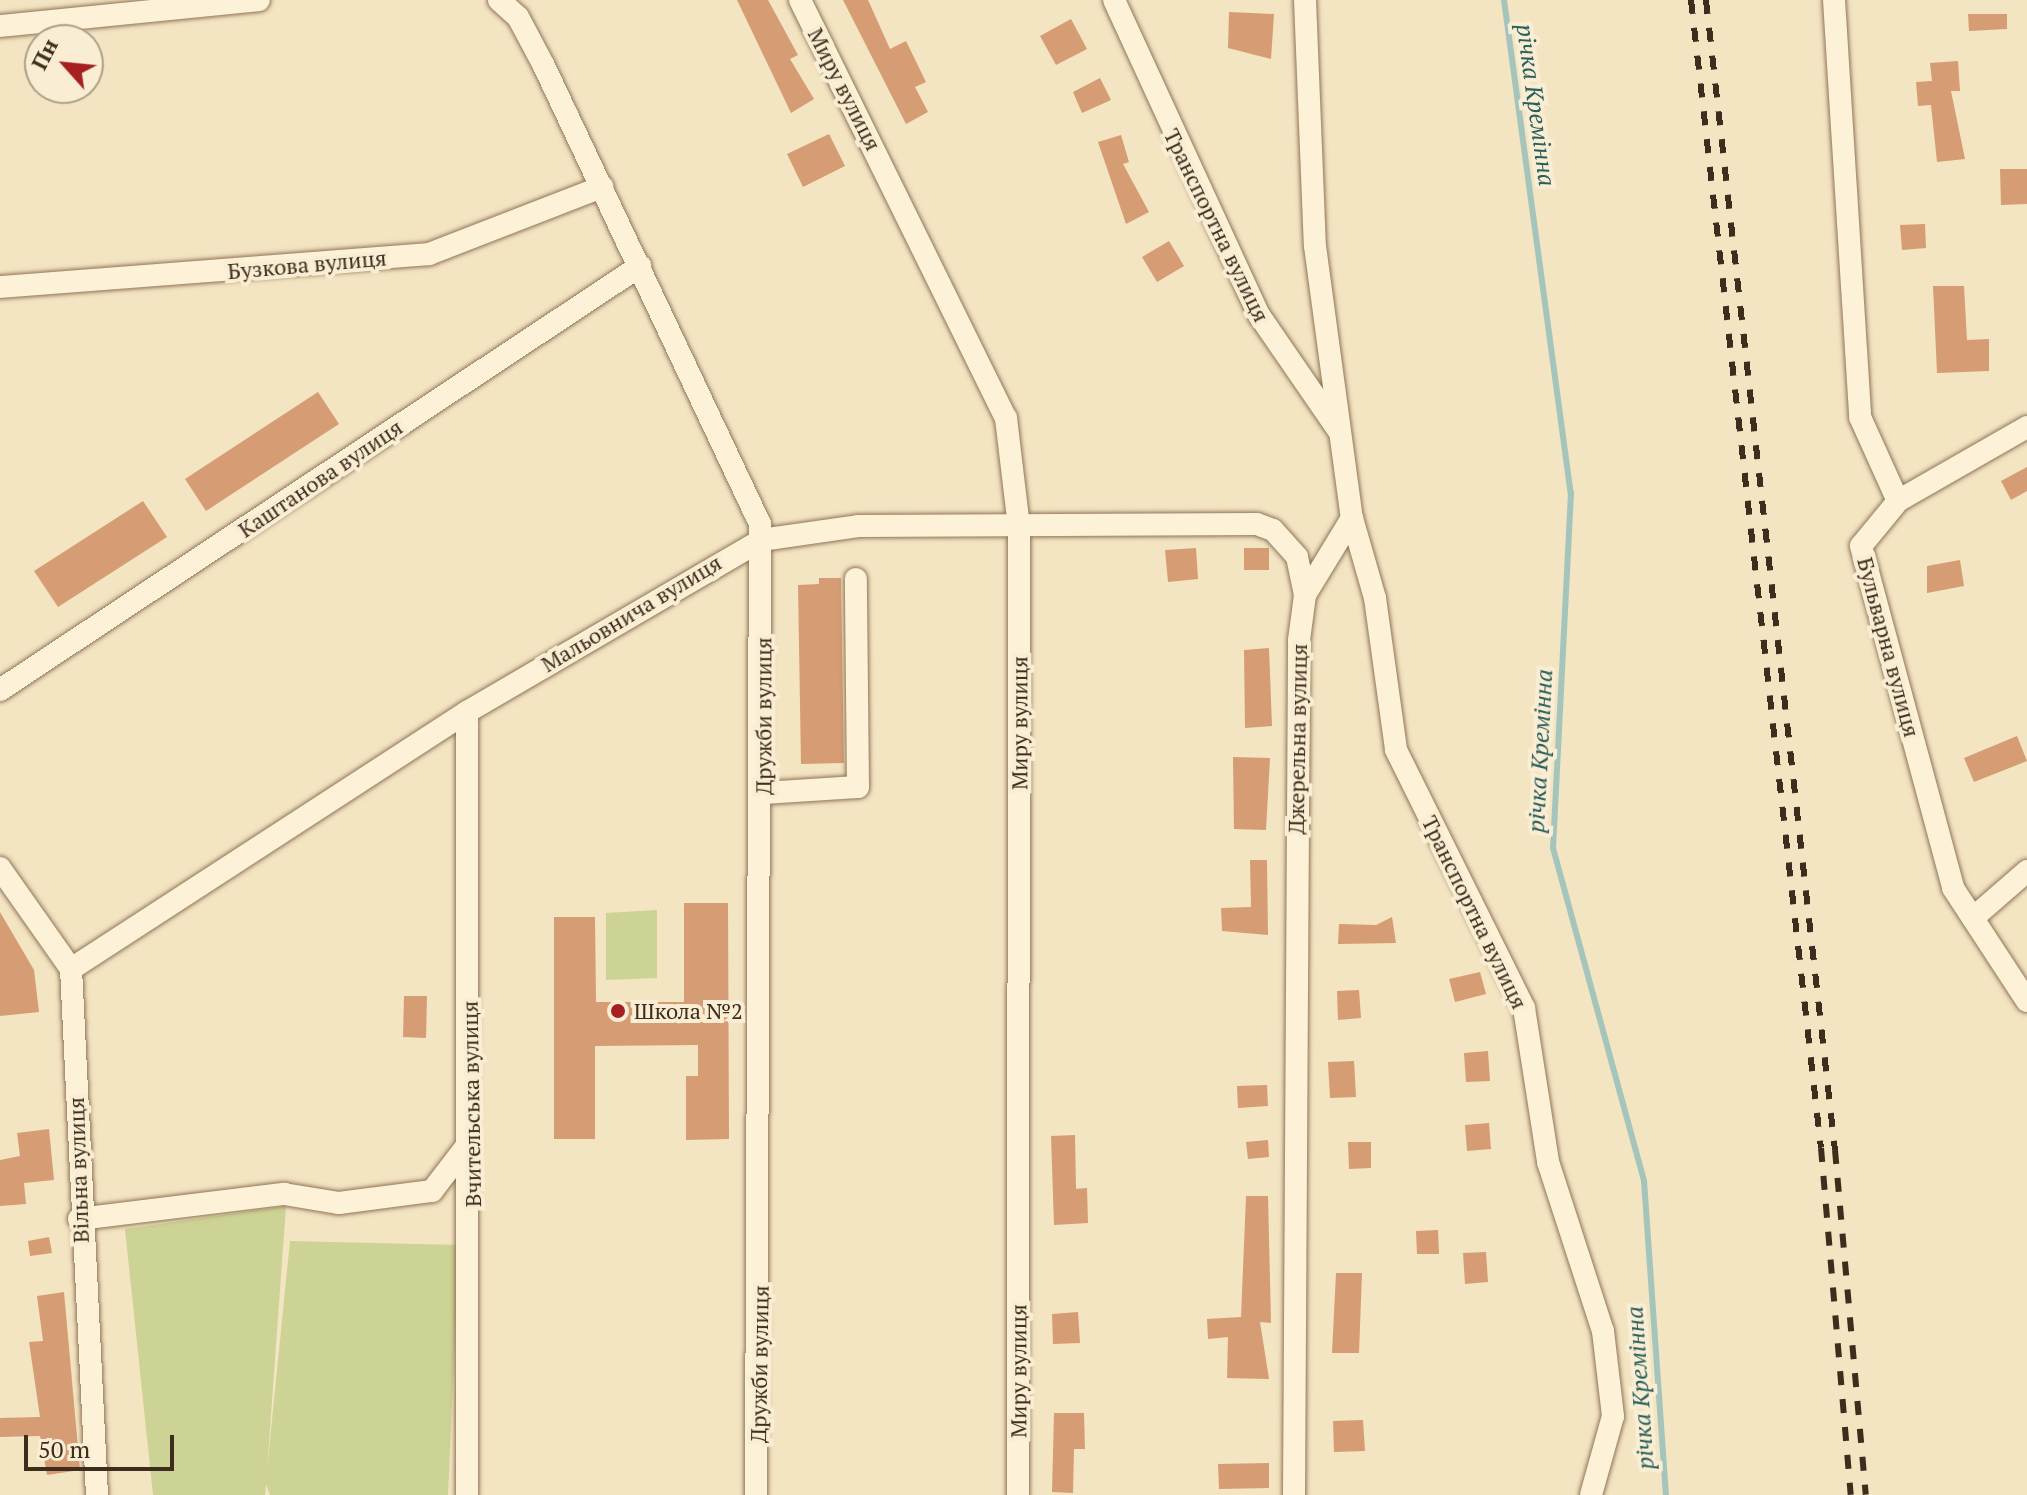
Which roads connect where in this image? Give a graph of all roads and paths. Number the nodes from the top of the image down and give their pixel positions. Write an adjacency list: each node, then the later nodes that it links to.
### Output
1 (259, 0): 7 (street)
2 (499, 0): 8 (street, Дружби вулиця)
3 (800, 0): 15 (street, Миру вулиця)
4 (1305, 0): 12 (street)
5 (1834, 0): 13 (street)
6 (1120, 5): 12 (street, Транспортна вулиця)
7 (0, 26)
8 (602, 187): 9 (street, Дружби вулиця); 10 (street, Бузкова вулиця)
9 (640, 266): 16 (street, Дружби вулиця); 19 (street, Каштанова вулиця)
10 (0, 287)
11 (2027, 427): 13 (street)
12 (1342, 437): 14 (street)
13 (1898, 501): 24 (street, Бульварна вулиця)
14 (1352, 518): 18 (street, Джерельна вулиця); 34 (street, Транспортна вулиця)
15 (1019, 527): 16 (street, Мальовнича вулиця); 18 (street, Мальовнича вулиця); 32 (street, Миру вулиця)
16 (761, 540): 20 (street, Мальовнича вулиця); 21 (street, Дружби вулиця)
17 (856, 579): 21 (street)
18 (1305, 595): 33 (street, Джерельна вулиця)
19 (0, 690)
20 (467, 712): 25 (street, Мальовнича вулиця); 27 (street, Вчительська вулиця)
21 (763, 793): 31 (street, Дружби вулиця)
22 (0, 868): 25 (street)
23 (2027, 871): 24 (street)
24 (1973, 918): 26 (street, Бульварна вулиця)
25 (71, 969): 28 (street, Вільна вулиця)
26 (2027, 1001)
27 (468, 1144): 28 (street); 30 (street, Вчительська вулиця)
28 (79, 1219): 29 (street, Вільна вулиця)
29 (97, 1495)
30 (467, 1495)
31 (756, 1495)
32 (1018, 1495)
33 (1294, 1495)
34 (1591, 1495)

